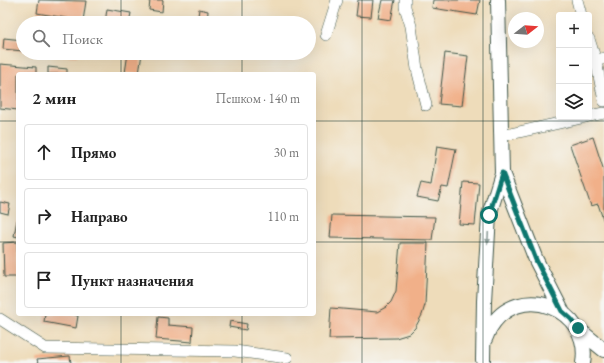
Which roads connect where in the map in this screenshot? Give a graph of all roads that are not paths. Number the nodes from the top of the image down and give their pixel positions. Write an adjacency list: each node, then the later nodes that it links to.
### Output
1 (336, 0): 6 (street)
2 (405, 0): 10 (street)
3 (498, 0): 14 (main road)
4 (576, 0): 5 (street)
5 (580, 12)
6 (326, 35)
7 (592, 44): 8 (street)
8 (600, 60): 9 (street)
9 (604, 101)
10 (426, 105)
11 (604, 113): 12 (street)
12 (592, 116)
13 (574, 120): 14 (street)
14 (501, 136): 15 (main road)
15 (502, 173): 16 (main road); 21 (main road, one-way to 21)
16 (562, 311): 18 (main road); 21 (main road)
17 (0, 319): 20 (street)
18 (578, 328): 19 (main road); 22 (main road)
19 (604, 350)
20 (287, 358)
21 (483, 361)
22 (583, 363)

